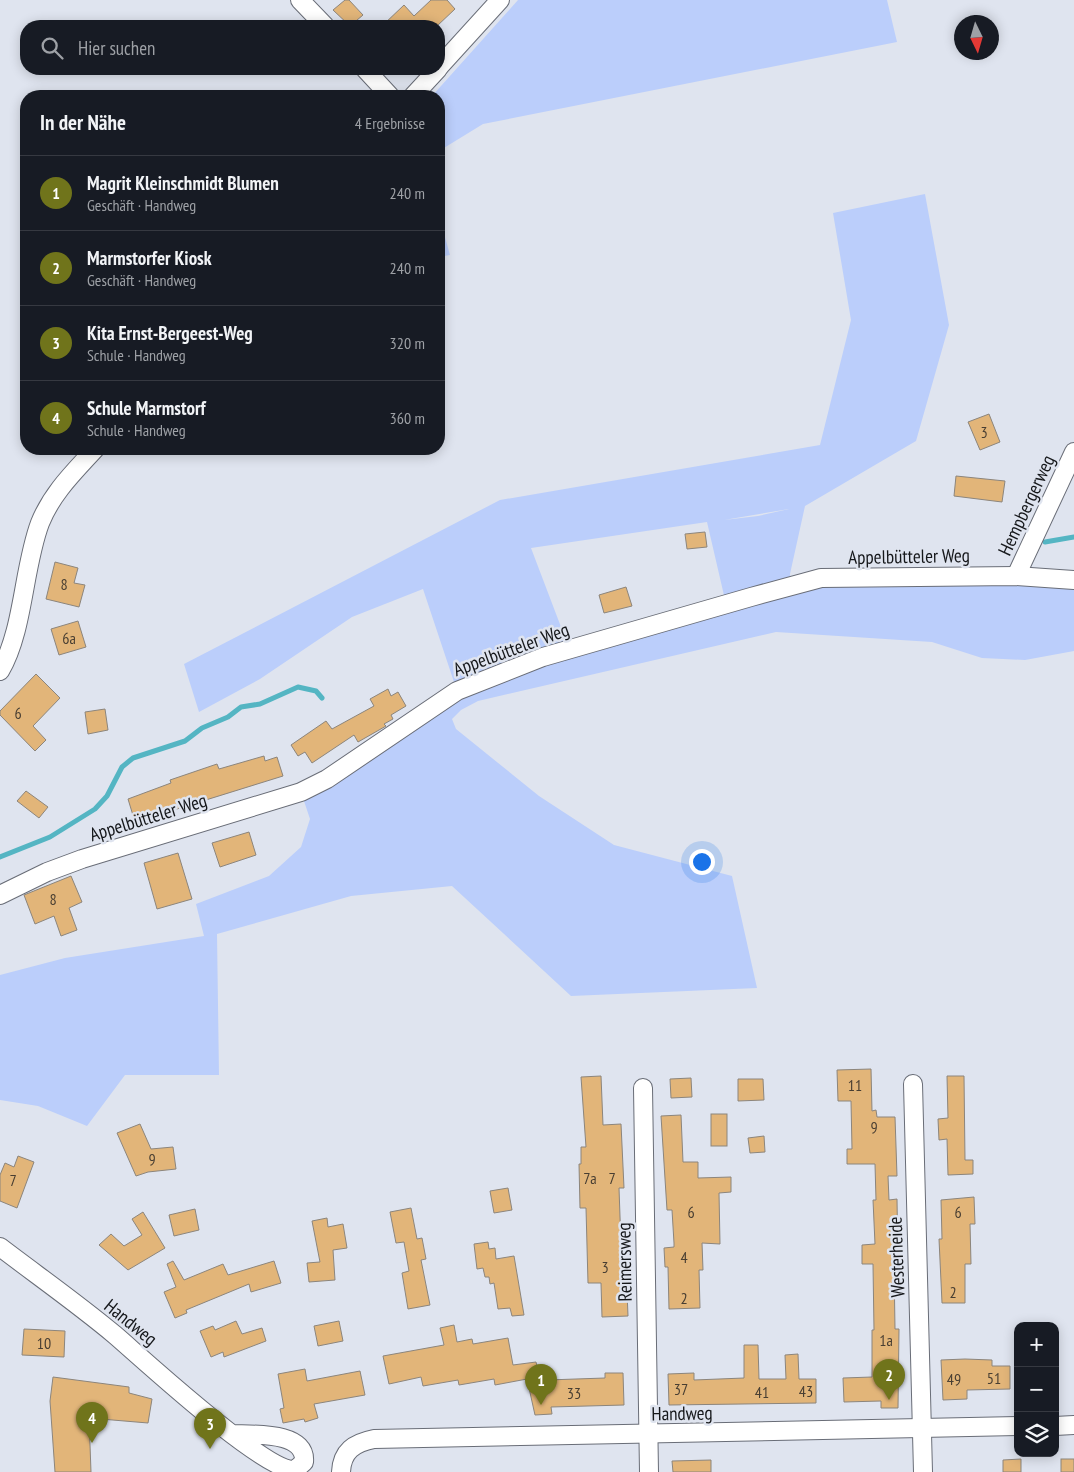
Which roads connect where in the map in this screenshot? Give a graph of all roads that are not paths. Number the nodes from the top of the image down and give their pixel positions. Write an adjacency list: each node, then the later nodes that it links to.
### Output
1 (300, 0): 3 (street)
2 (500, 0): 4 (street)
3 (319, 20)
4 (445, 60)
5 (370, 75): 7 (street)
6 (432, 75): 8 (street)
7 (384, 90)
8 (418, 90)
9 (1074, 452): 11 (street, Hempbergerweg)
10 (90, 455): 13 (street)
11 (1016, 576): 12 (street, Appelbütteler Weg); 14 (street, Appelbütteler Weg)
12 (1074, 580)
13 (0, 671)
14 (0, 895)
15 (913, 1084): 21 (street, Westerheide)
16 (643, 1088): 23 (street, Reimersweg)
17 (0, 1247): 22 (street, Handweg)
18 (1074, 1425): 20 (street)
19 (1014, 1426): 21 (street, Handweg)
20 (1059, 1426)
21 (922, 1429): 23 (street, Handweg); 26 (street, Westerheide)
22 (232, 1434)
23 (648, 1435): 24 (street, Handweg); 25 (street, Reimersweg)
24 (341, 1472)
25 (649, 1472)
26 (923, 1472)

